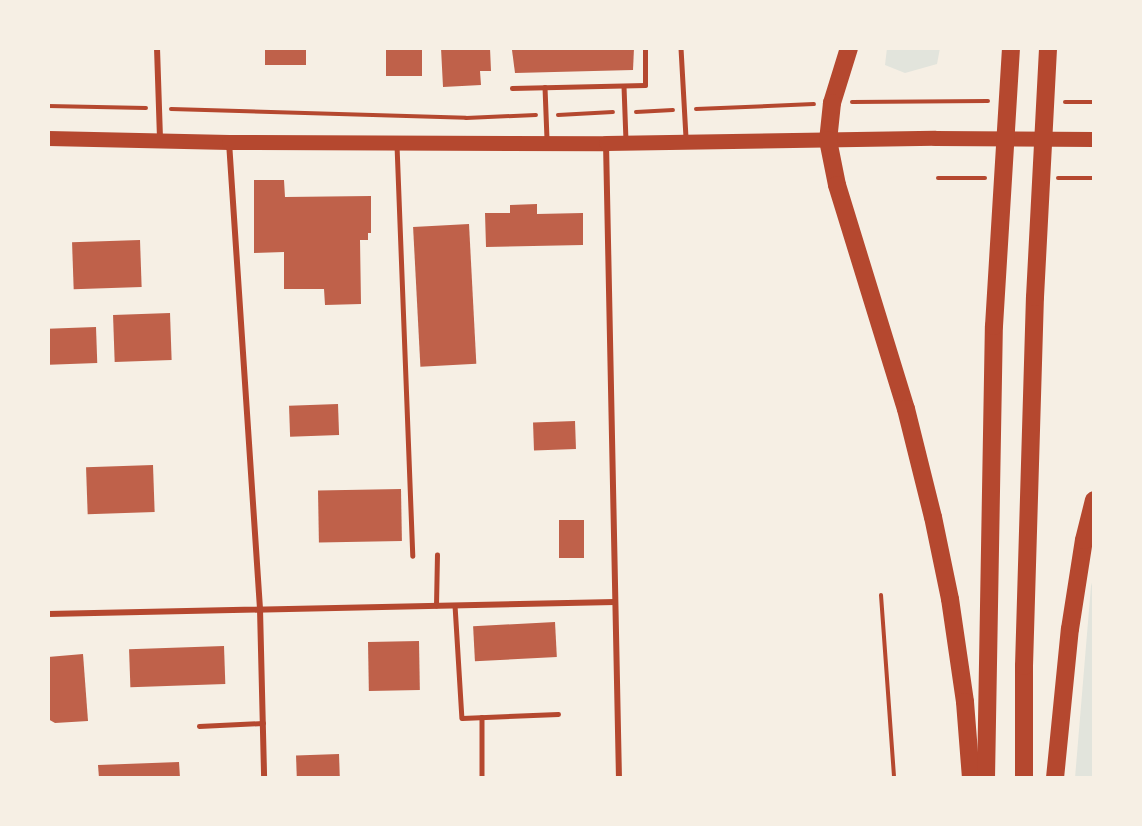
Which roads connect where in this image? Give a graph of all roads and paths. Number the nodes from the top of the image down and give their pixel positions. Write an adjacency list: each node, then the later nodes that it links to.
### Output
1 (157, 48): 13 (street)
2 (645, 48): 7 (lane)
3 (681, 48): 14 (lane)
4 (849, 48): 11 (highway)
5 (1011, 48): 45 (highway)
6 (1048, 48): 46 (highway)
7 (624, 86): 8 (lane); 15 (lane)
8 (545, 87): 9 (lane); 16 (lane)
9 (512, 88)
10 (939, 102): 11 (path)
11 (832, 103): 14 (path); 20 (highway)
12 (48, 106): 13 (path)
13 (159, 109): 16 (path); 18 (street)
14 (686, 110): 15 (path); 26 (lane)
15 (625, 112): 16 (path); 25 (lane)
16 (546, 115): 23 (lane)
17 (48, 138): 18 (main road)
18 (160, 139): 21 (main road)
19 (1094, 139): 20 (main road)
20 (828, 140): 26 (main road); 44 (highway)
21 (229, 141): 22 (main road); 34 (street)
22 (397, 142): 23 (main road); 29 (lane)
23 (547, 142): 24 (main road)
24 (606, 142): 25 (main road); 31 (street)
25 (626, 142): 26 (main road)
26 (686, 142)
27 (1094, 500): 47 (highway)
28 (437, 555): 33 (lane)
29 (413, 556)
30 (881, 595): 43 (path)
31 (615, 602): 32 (street); 42 (street)
32 (455, 605): 33 (street); 37 (lane)
33 (436, 606): 34 (street)
34 (260, 609): 35 (street); 38 (street)
35 (48, 614)
36 (558, 714): 37 (lane)
37 (482, 717): 41 (lane)
38 (263, 723): 39 (lane); 40 (street)
39 (199, 726)
40 (264, 778)
41 (482, 778)
42 (619, 778)
43 (894, 778)
44 (971, 778)
45 (986, 778)
46 (1024, 778)
47 (1055, 778)

